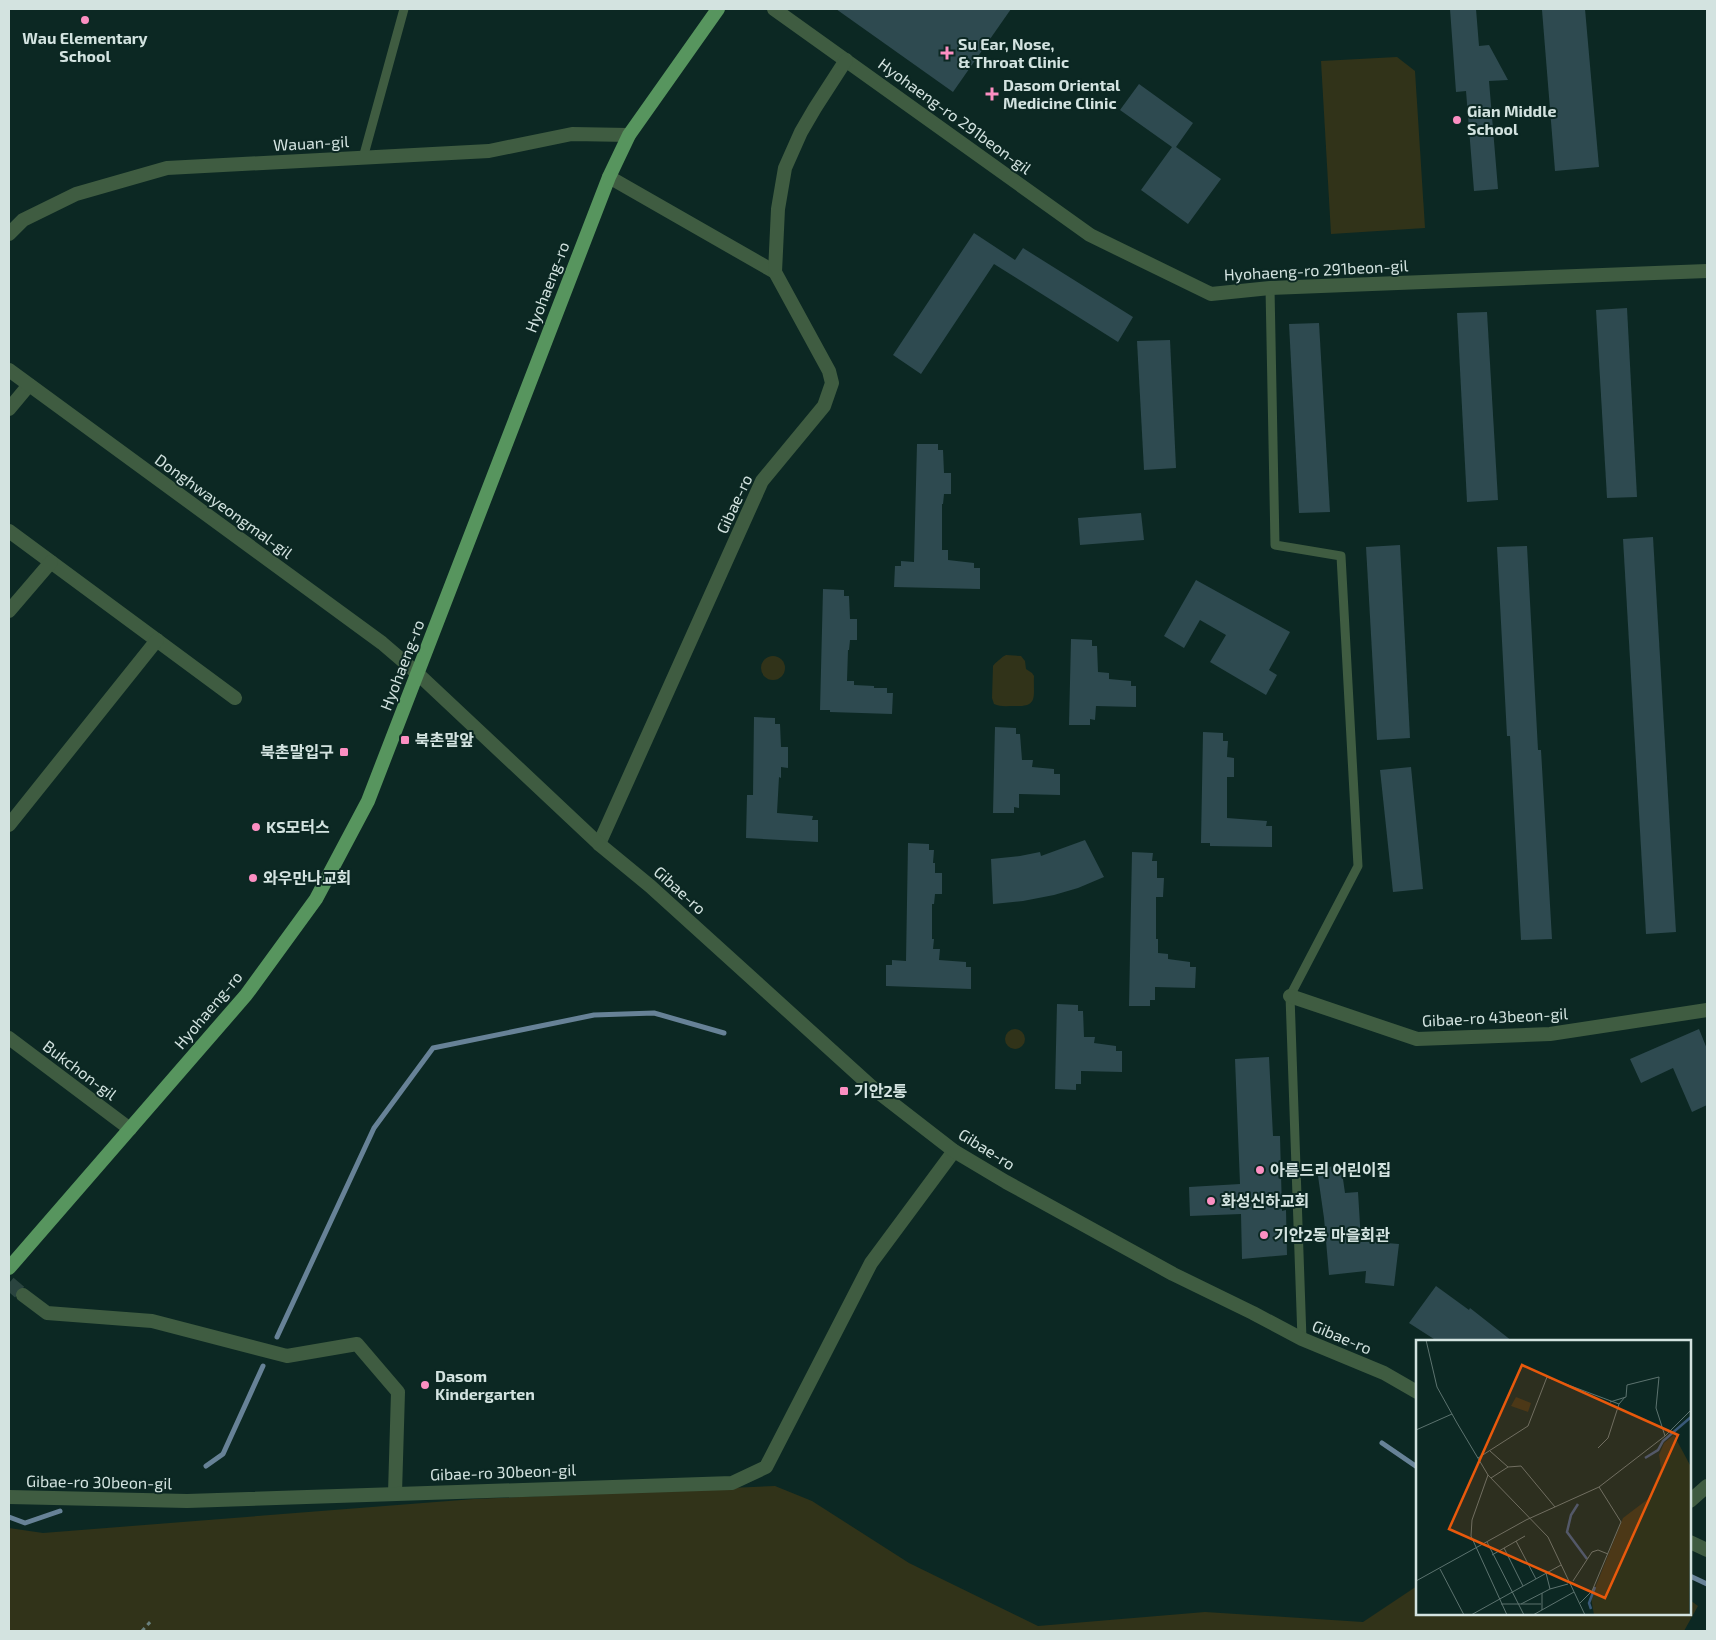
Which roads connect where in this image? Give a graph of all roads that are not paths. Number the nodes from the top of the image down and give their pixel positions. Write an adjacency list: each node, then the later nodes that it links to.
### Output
1 (404, 9): 6 (lane)
2 (718, 9): 5 (main road, Hyohaeng-ro)
3 (774, 9): 4 (street, Hyohaeng-ro 291beon-gil)
4 (846, 60): 10 (street); 11 (street, Hyohaeng-ro 291beon-gil)
5 (628, 135): 6 (street, Wauan-gil); 7 (main road, Hyohaeng-ro)
6 (363, 158): 8 (street, Wauan-gil)
7 (608, 177): 10 (street); 19 (main road, Hyohaeng-ro)
8 (9, 234)
9 (1707, 271): 11 (street, Hyohaeng-ro 291beon-gil)
10 (775, 272): 22 (street, Gibae-ro)
11 (1270, 288): 23 (lane)
12 (9, 370): 13 (street, Donghwayeongmal-gil)
13 (30, 385): 14 (street); 19 (street, Donghwayeongmal-gil)
14 (9, 409)
15 (9, 530): 16 (street)
16 (51, 562): 17 (street); 18 (street)
17 (9, 610)
18 (157, 640): 20 (street); 21 (street)
19 (417, 674): 22 (street, Gibae-ro); 26 (main road, Hyohaeng-ro)
20 (235, 698)
21 (9, 825)
22 (600, 844): 27 (street, Gibae-ro)
23 (1290, 996): 24 (street, Gibae-ro 43beon-gil); 30 (lane)
24 (1707, 1010)
25 (9, 1038): 26 (street, Bukchon-gil)
26 (130, 1129): 28 (main road, Hyohaeng-ro)
27 (954, 1151): 30 (street, Gibae-ro); 33 (street, Gibae-ro 30beon-gil)
28 (9, 1268)
29 (23, 1296): 33 (street)
30 (1302, 1339): 31 (street, Gibae-ro)
31 (1416, 1391)
32 (1707, 1486): 35 (street)
33 (394, 1493): 34 (street, Gibae-ro 30beon-gil)
34 (9, 1497)
35 (1691, 1500)
36 (1691, 1542): 37 (street)
37 (1707, 1550)

